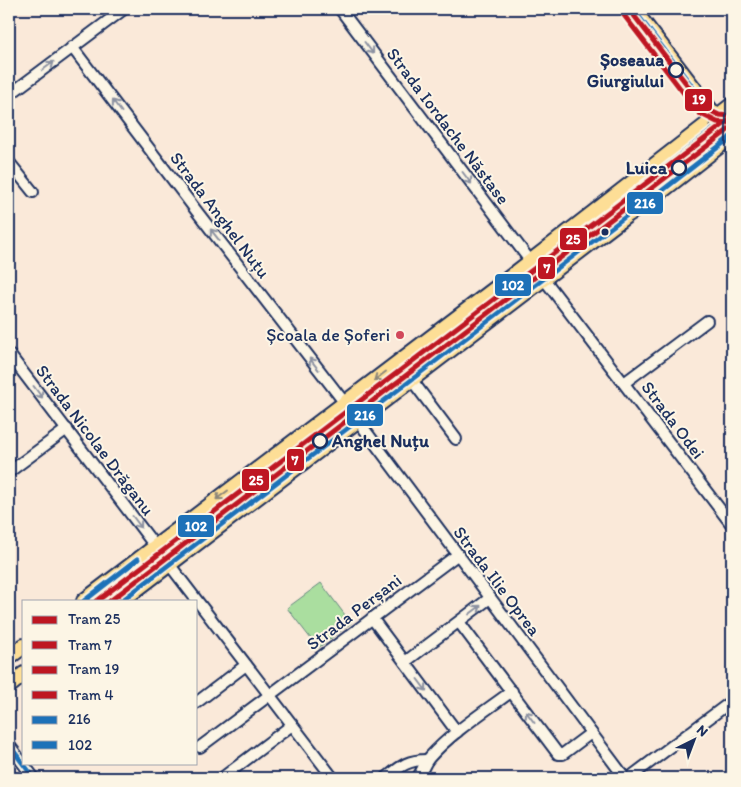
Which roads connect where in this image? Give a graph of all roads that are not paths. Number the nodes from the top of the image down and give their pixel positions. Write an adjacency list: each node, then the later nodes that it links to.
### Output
1 (124, 9): 4 (street)
2 (340, 9): 10 (street, Strada Iordache Năstase, one-way to 10)
3 (633, 9): 7 (main road)
4 (72, 47): 5 (street, one-way to 4); 16 (street, Strada Anghel Nuțu, one-way to 4)
5 (9, 95)
6 (732, 105): 7 (main road)
7 (727, 131): 10 (main road); 11 (main road)
8 (9, 162): 9 (street)
9 (34, 192)
10 (530, 262): 16 (main road, one-way to 16)
11 (544, 279): 14 (main road); 15 (street, Strada Odei)
12 (707, 321): 15 (street, Strada Odei)
13 (9, 354): 18 (street, Strada Nicolae Drăganu, one-way to 18)
14 (410, 379): 17 (main road); 19 (street)
15 (624, 383): 21 (street, Strada Odei)
16 (344, 402): 17 (street, Strada Ilie Oprea); 22 (main road, one-way to 22)
17 (357, 421): 23 (street, Strada Ilie Oprea); 24 (main road)
18 (66, 429): 20 (street); 22 (street, Strada Nicolae Drăganu, one-way to 22)
19 (456, 439)
20 (9, 472)
21 (732, 525)
22 (155, 546): 26 (main road)
23 (457, 555): 25 (street, Strada Ilie Oprea); 30 (street, Strada Perșani)
24 (169, 564): 27 (main road); 28 (street)
25 (490, 598): 31 (street, one-way to 25); 44 (street, Strada Ilie Oprea)
26 (85, 600)
27 (122, 600)
28 (196, 600)
29 (198, 602): 35 (street)
30 (372, 618): 34 (street); 39 (street, Strada Perșani)
31 (460, 622): 34 (street); 38 (street)
32 (22, 647): 33 (main road)
33 (9, 657)
34 (405, 662): 43 (street, one-way to 43)
35 (246, 665): 39 (street); 40 (street)
36 (22, 676): 37 (main road)
37 (9, 686)
38 (512, 691): 43 (street); 44 (street, one-way to 38)
39 (270, 695): 42 (street); 46 (street, Strada Perșani)
40 (198, 701)
41 (732, 701): 56 (street)
42 (292, 725): 51 (street); 52 (street)
43 (457, 732): 47 (street)
44 (591, 732): 55 (street, Strada Ilie Oprea)
45 (9, 745): 48 (street)
46 (200, 748)
47 (427, 760): 53 (street); 54 (street)
48 (22, 762)
49 (23, 764): 50 (street)
50 (34, 778)
51 (222, 778)
52 (333, 778)
53 (386, 778)
54 (417, 778)
55 (625, 778)
56 (629, 778)

